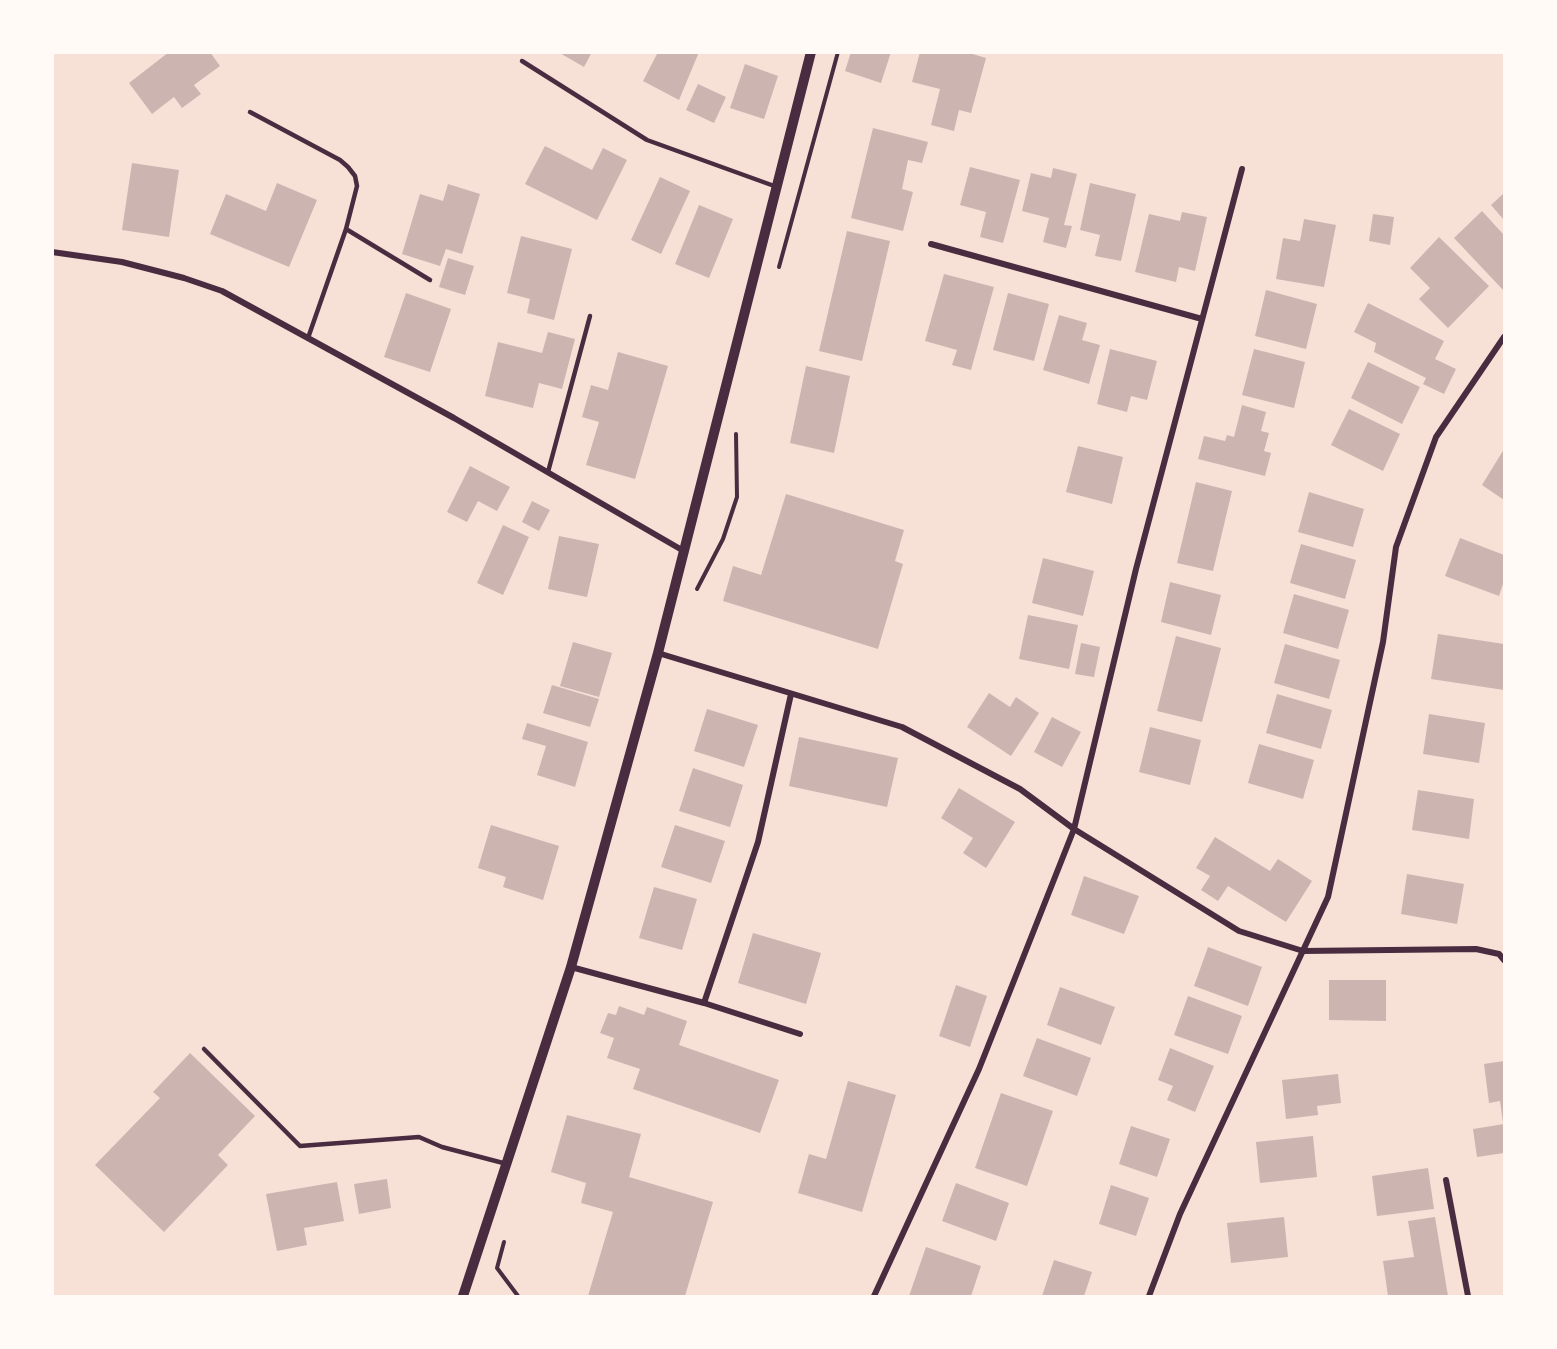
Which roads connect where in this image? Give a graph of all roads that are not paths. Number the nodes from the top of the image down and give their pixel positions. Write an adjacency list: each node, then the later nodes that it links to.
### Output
1 (811, 52): 5 (street)
2 (522, 61): 5 (lane)
3 (250, 112): 6 (lane)
4 (1242, 169): 11 (street)
5 (777, 187): 15 (street)
6 (346, 229): 9 (lane); 13 (lane)
7 (931, 244): 11 (street)
8 (52, 252): 13 (street)
9 (430, 279)
10 (590, 316): 14 (lane)
11 (1202, 320): 18 (street)
12 (1504, 337): 19 (street)
13 (308, 338): 14 (street)
14 (548, 472): 15 (street)
15 (682, 550): 16 (street)
16 (657, 652): 17 (street); 21 (street)
17 (791, 694): 18 (street); 22 (street)
18 (1074, 829): 19 (street); 28 (street)
19 (1303, 951): 20 (street); 29 (street)
20 (1504, 960)
21 (571, 967): 22 (street); 25 (street)
22 (704, 1003): 23 (street)
23 (800, 1034)
24 (204, 1049): 25 (lane)
25 (507, 1164): 27 (street)
26 (1446, 1180): 30 (street)
27 (463, 1296)
28 (874, 1296)
29 (1149, 1296)
30 (1468, 1296)

